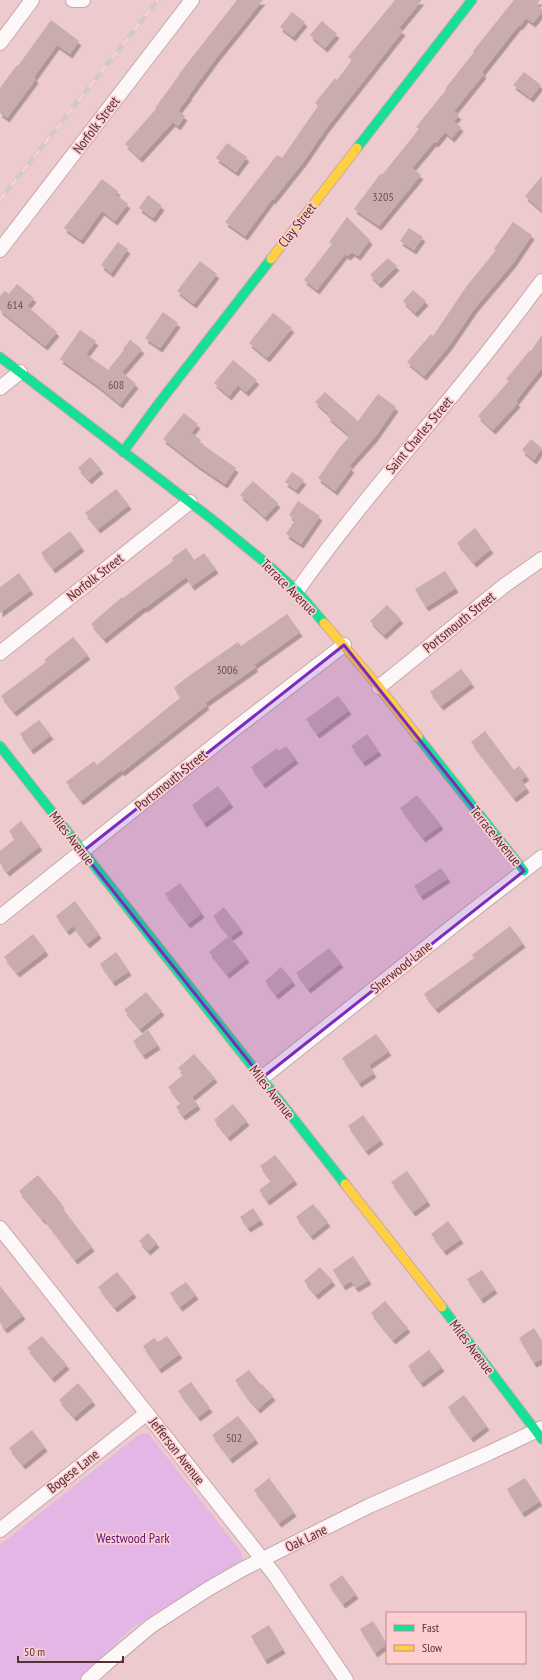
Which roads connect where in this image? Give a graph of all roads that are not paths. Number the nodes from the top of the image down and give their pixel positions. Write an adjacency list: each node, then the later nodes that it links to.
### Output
1 (32, 0): 6 (street)
2 (73, 0): 3 (street)
3 (82, 0)
4 (192, 0): 7 (street, Norfolk Street)
5 (472, 0): 12 (street, Clay Street)
6 (0, 43)
7 (0, 250)
8 (542, 281): 15 (street, Saint Charles Street)
9 (0, 357): 10 (street, Terrace Avenue)
10 (20, 372): 11 (street); 12 (street, Terrace Avenue)
11 (0, 388)
12 (123, 452): 13 (street, Terrace Avenue)
13 (190, 502): 15 (street, Terrace Avenue); 17 (street, Norfolk Street)
14 (542, 559): 18 (street, Portsmouth Street)
15 (297, 591): 16 (street, Terrace Avenue)
16 (344, 645): 18 (street, Terrace Avenue); 20 (street, Portsmouth Street)
17 (0, 652)
18 (379, 687): 22 (street, Terrace Avenue)
19 (0, 746): 20 (street, Miles Avenue)
20 (82, 852): 23 (street, Portsmouth Street); 24 (street, Miles Avenue)
21 (542, 857): 22 (street, Sherwood Lane)
22 (524, 871): 24 (street, Sherwood Lane)
23 (0, 917)
24 (262, 1078): 27 (street, Miles Avenue)
25 (0, 1228): 26 (street, Jefferson Avenue)
26 (147, 1413): 28 (street, Bogese Lane); 29 (street, Jefferson Avenue)
27 (540, 1433): 29 (street, Oak Lane)
28 (0, 1530)
29 (262, 1560): 30 (street, Oak Lane); 31 (street, Jefferson Avenue)
30 (88, 1680)
31 (346, 1680)

